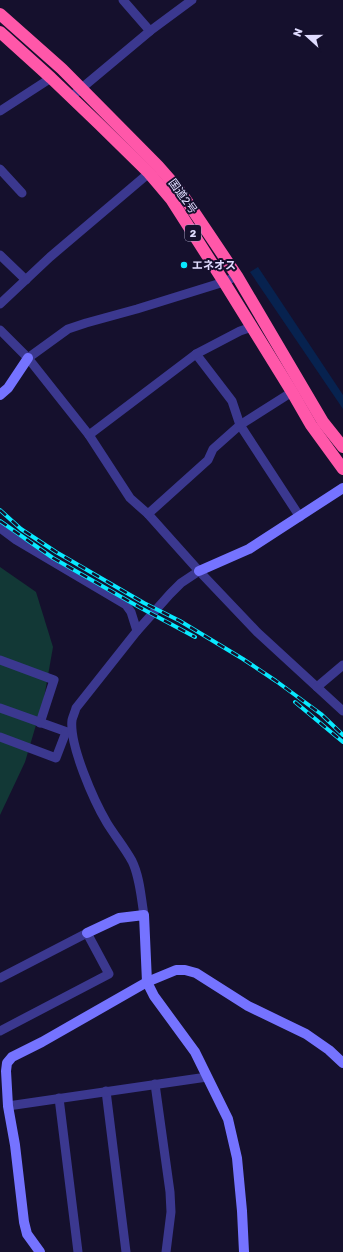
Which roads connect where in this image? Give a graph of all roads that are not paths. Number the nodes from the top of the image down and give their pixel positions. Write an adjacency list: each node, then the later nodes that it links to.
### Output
1 (123, 0): 4 (street)
2 (192, 0): 4 (street)
3 (0, 14): 7 (highway, 国道2号 / 2)
4 (150, 30): 7 (street)
5 (0, 32): 6 (highway, 国道2号 / 2)
6 (51, 78): 8 (highway, 国道2号 / 2); 9 (street)
7 (81, 89): 8 (street); 14 (highway, 国道2号 / 2)
8 (71, 97): 11 (highway, 国道2号 / 2)
9 (0, 111)
10 (0, 169): 12 (street)
11 (149, 173): 15 (street); 16 (highway, 国道2号 / 2)
12 (22, 193)
13 (0, 255): 15 (street)
14 (237, 276): 16 (street); 26 (highway, 国道2号 / 2)
15 (26, 280): 17 (street)
16 (224, 282): 18 (highway, 国道2号 / 2); 21 (street)
17 (0, 304)
18 (252, 327): 20 (street); 22 (highway, 国道2号 / 2)
19 (0, 330): 21 (street)
20 (196, 354): 24 (street); 25 (street)
21 (28, 358): 23 (street); 25 (street)
22 (292, 392): 24 (street); 27 (highway, 国道2号 / 2)
23 (0, 395)
24 (240, 425): 29 (street); 30 (street)
25 (88, 435): 29 (street)
26 (343, 447)
27 (343, 469)
28 (343, 488): 30 (street)
29 (148, 514): 32 (street)
30 (300, 517): 32 (street)
31 (0, 528): 33 (street)
32 (199, 571): 33 (street); 36 (street)
33 (137, 631): 40 (street)
34 (0, 660): 39 (street)
35 (343, 665): 36 (street)
36 (317, 687): 38 (street)
37 (0, 708): 39 (street)
38 (343, 711)
39 (40, 723): 40 (street)
40 (70, 733): 41 (street); 42 (street)
41 (0, 737)
42 (144, 915): 43 (street); 45 (street)
43 (87, 933): 44 (street); 46 (street)
44 (0, 978)
45 (147, 982): 47 (street); 48 (street); 52 (street)
46 (0, 1031)
47 (343, 1063)
48 (207, 1077): 49 (street); 57 (street)
49 (155, 1084): 50 (street); 56 (street)
50 (106, 1091): 51 (street); 55 (street)
51 (59, 1098): 52 (street); 54 (street)
52 (8, 1106): 53 (street)
53 (40, 1252)
54 (78, 1252)
55 (126, 1252)
56 (166, 1252)
57 (244, 1252)

